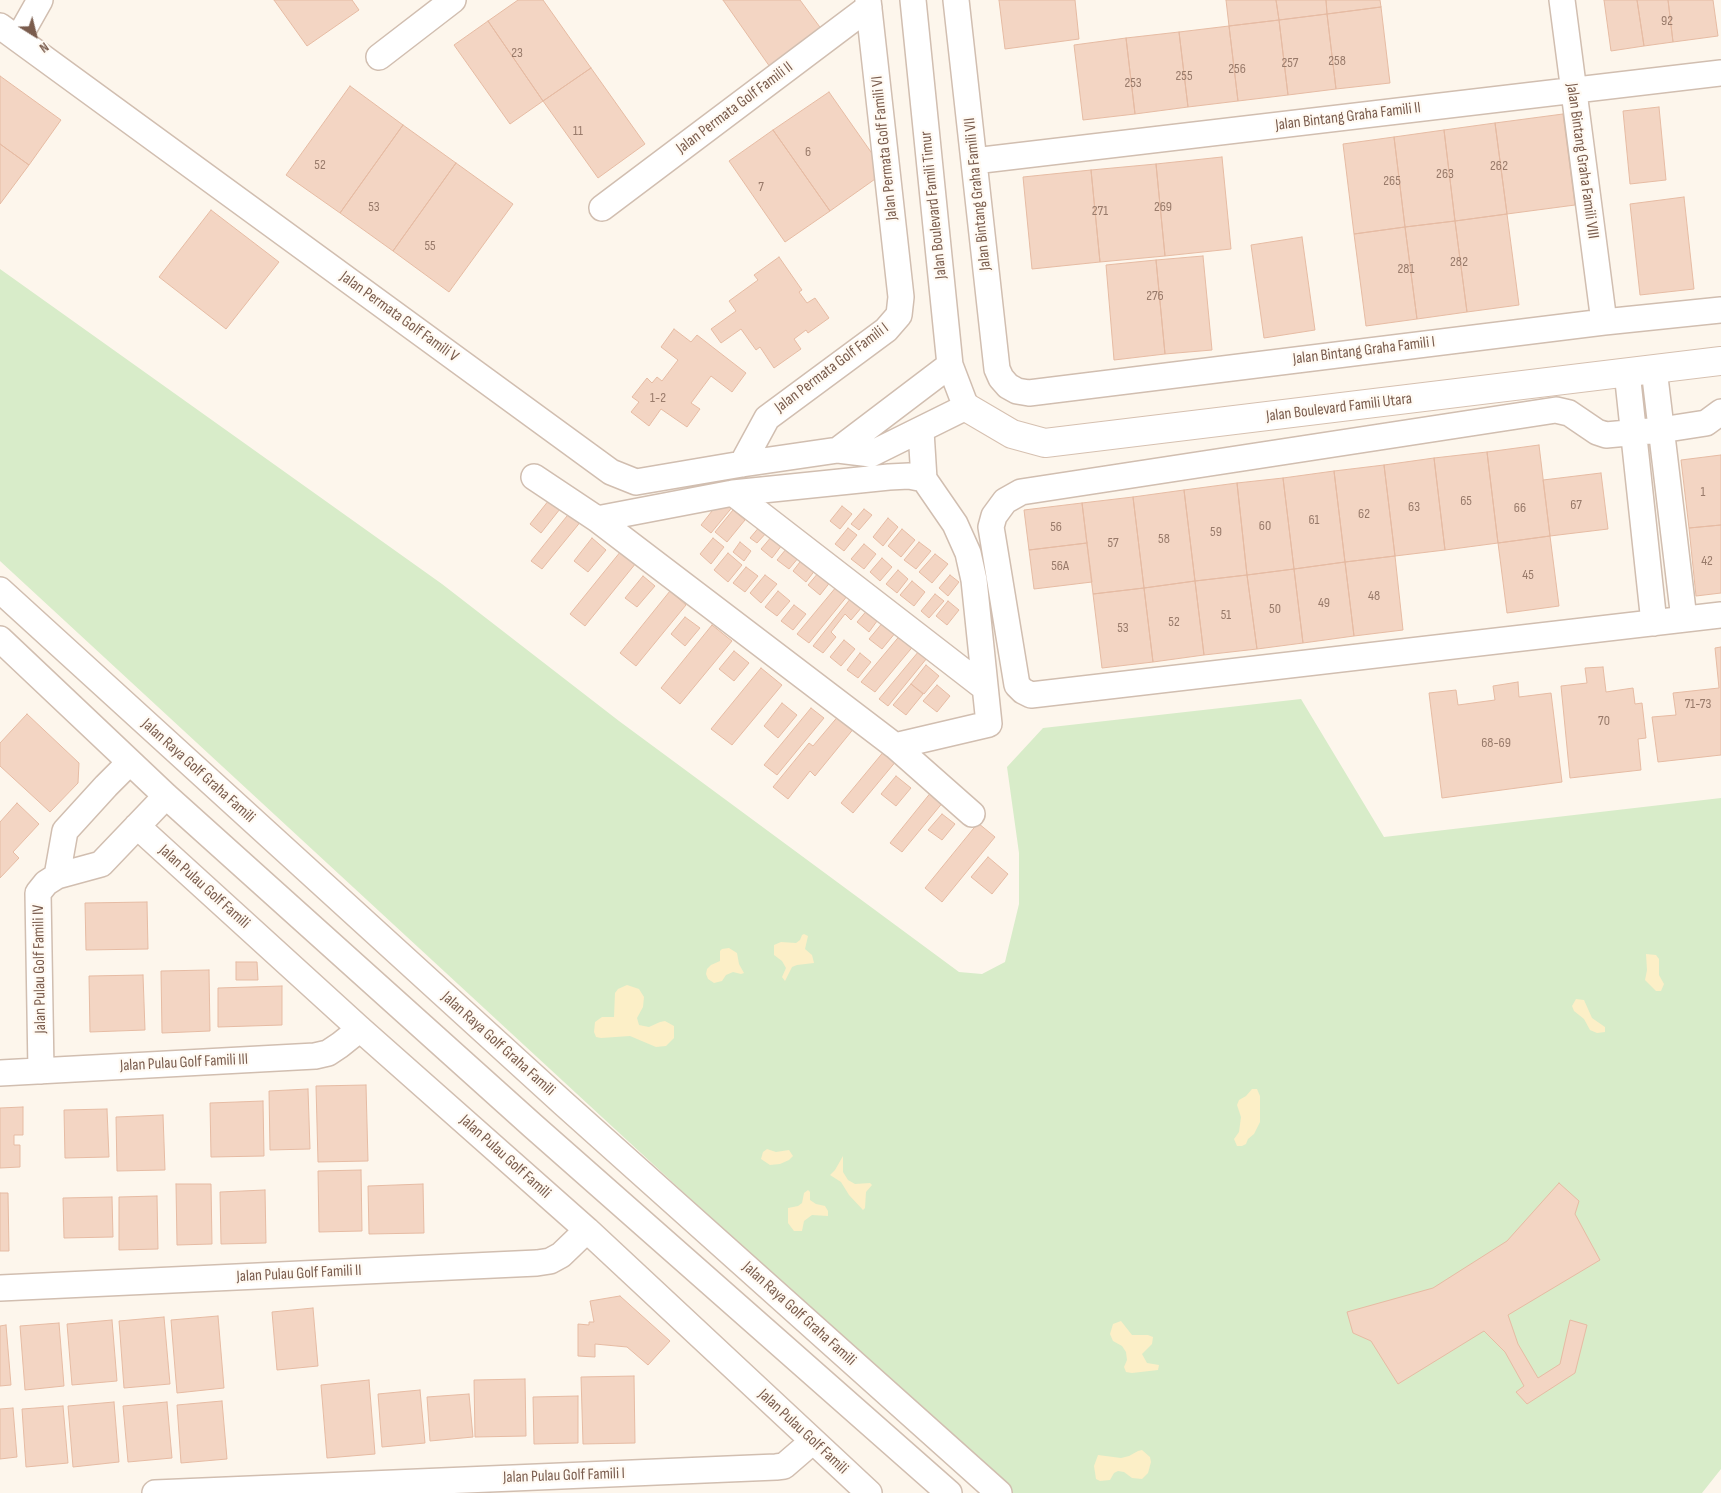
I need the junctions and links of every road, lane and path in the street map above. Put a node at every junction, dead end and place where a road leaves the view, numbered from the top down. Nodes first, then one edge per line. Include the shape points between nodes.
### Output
1 (40, 0) edge
2 (454, 0) edge
3 (914, 0) edge
4 (956, 0) edge
5 (1562, 0) edge
6 (868, 4) edge
7 (9, 33) edge
8 (379, 58) dead end
9 (1721, 72) edge
10 (1573, 91) junction
11 (974, 161) junction
12 (602, 208) dead end
13 (901, 297) joint
14 (1721, 310) edge
15 (1604, 322) junction
16 (1721, 361) edge
17 (950, 365) junction
18 (1654, 369) junction
19 (1627, 372) junction
20 (1008, 386) joint
21 (966, 407) junction
22 (1721, 412) edge
23 (1661, 430) junction
24 (921, 431) junction
25 (1633, 432) junction
26 (838, 450) junction
27 (742, 464) junction
28 (534, 477) dead end
29 (924, 479) junction
30 (733, 493) junction
31 (597, 519) junction
32 (0, 590) edge
33 (1721, 615) edge
34 (1684, 619) junction
35 (1654, 623) junction
36 (0, 639) edge
37 (985, 688) junction
38 (895, 746) junction
39 (130, 762) junction
40 (166, 796) junction
41 (972, 814) dead end
42 (137, 826) junction
43 (57, 876) junction
44 (360, 1029) junction
45 (42, 1071) junction
46 (0, 1073) edge
47 (588, 1230) junction
48 (0, 1288) edge
49 (813, 1441) junction
50 (155, 1493) edge
51 (869, 1493) edge
52 (949, 1493) edge
53 (999, 1493) edge

1 - 7 street
2 - 8 street
3 - 17 street, Jalan Boulevard Famili Timur
4 - 11 street, Jalan Bintang Graha Famili VII
5 - 10 street, Jalan Bintang Graha Famili VIII
6 - 12 street, Jalan Permata Golf Famili II
6 - 13 street, Jalan Permata Golf Famili VI
7 - 27 street, Jalan Permata Golf Famili V via 611,472 636,482
9 - 10 street, Jalan Bintang Graha Famili II
10 - 11 street, Jalan Bintang Graha Famili II
10 - 15 street, Jalan Bintang Graha Famili VIII
11 - 20 street, Jalan Bintang Graha Famili VII via 997,369
13 - 27 street, Jalan Permata Golf Famili I via 899,315 886,330 767,418
14 - 15 street, Jalan Bintang Graha Famili I
15 - 20 street, Jalan Bintang Graha Famili I via 1028,393
16 - 18 street, Jalan Boulevard Famili Utara
17 - 21 street, Jalan Boulevard Famili Timur
17 - 26 street, Jalan Permata Golf Famili V
18 - 19 street, Jalan Boulevard Famili Utara
18 - 23 street
19 - 21 street, Jalan Boulevard Famili Utara via 1046,444 1012,434
19 - 25 street
21 - 24 street, Jalan Permata Golf Famili V
22 - 23 street via 1706,423
23 - 25 street
23 - 34 street
24 - 26 street, Jalan Permata Golf Famili V via 871,454
24 - 29 street
25 - 35 street
25 - 35 street via 1606,435 1569,413 1556,410 1021,492 1005,501 994,516 992,527 1017,685 1030,695
26 - 27 street, Jalan Permata Golf Famili V
28 - 31 street
29 - 30 street via 889,476
29 - 37 street via 955,524 968,553 974,580
30 - 31 street
30 - 37 street
31 - 38 street
32 - 53 street, Jalan Raya Golf Graha Famili via 563,1103
33 - 34 street
34 - 35 street
36 - 39 street
37 - 38 street via 989,724
38 - 41 street
39 - 40 street
39 - 43 street via 66,831
40 - 42 street, Jalan Pulau Golf Famili IV
40 - 52 street
42 - 43 street, Jalan Pulau Golf Famili IV via 100,864
42 - 44 street, Jalan Pulau Golf Famili
43 - 45 street, Jalan Pulau Golf Famili IV via 38,893
44 - 45 street, Jalan Pulau Golf Famili III via 328,1053 315,1056
44 - 47 street, Jalan Pulau Golf Famili
45 - 46 street, Jalan Pulau Golf Famili III
47 - 48 street, Jalan Pulau Golf Famili II via 561,1255 538,1263
47 - 49 street, Jalan Pulau Golf Famili
49 - 50 street, Jalan Pulau Golf Famili I via 784,1466 776,1468
49 - 51 street, Jalan Pulau Golf Famili

